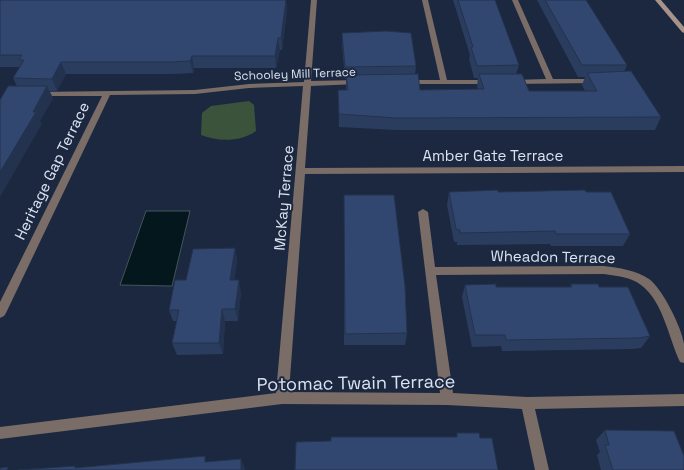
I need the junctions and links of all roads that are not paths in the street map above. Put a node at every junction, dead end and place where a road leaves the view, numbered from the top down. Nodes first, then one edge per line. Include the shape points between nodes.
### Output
1 (314, 0) edge
2 (424, 0) edge
3 (515, 0) edge
4 (658, 0) edge
5 (684, 31) edge
6 (550, 81) junction
7 (604, 81) edge
8 (366, 82) edge
9 (396, 82) edge
10 (444, 82) junction
11 (308, 83) junction
12 (29, 94) edge
13 (106, 95) junction
14 (684, 169) edge
15 (302, 171) junction
16 (423, 212) dead end
17 (432, 271) junction
18 (0, 313) edge
19 (684, 358) edge
20 (282, 398) junction
21 (447, 398) junction
22 (684, 400) edge
23 (527, 403) junction
24 (0, 432) edge
25 (542, 470) edge

1 - 11 street, McKay Terrace
2 - 10 street
3 - 6 street
4 - 5 main road
6 - 7 street
6 - 10 street
8 - 11 street, Schooley Mill Terrace
9 - 10 street
11 - 13 street, Schooley Mill Terrace
11 - 15 street, McKay Terrace
12 - 13 street, Schooley Mill Terrace
13 - 18 street, Heritage Gap Terrace
14 - 15 street, Amber Gate Terrace
15 - 20 street, McKay Terrace
16 - 17 street
17 - 19 street, Wheadon Terrace via 604,270 622,273 646,282 658,297
17 - 21 street
20 - 21 street, Potomac Twain Terrace
20 - 24 street, Potomac Twain Terrace
21 - 23 street, Potomac Twain Terrace
22 - 23 street, Potomac Twain Terrace
23 - 25 street

